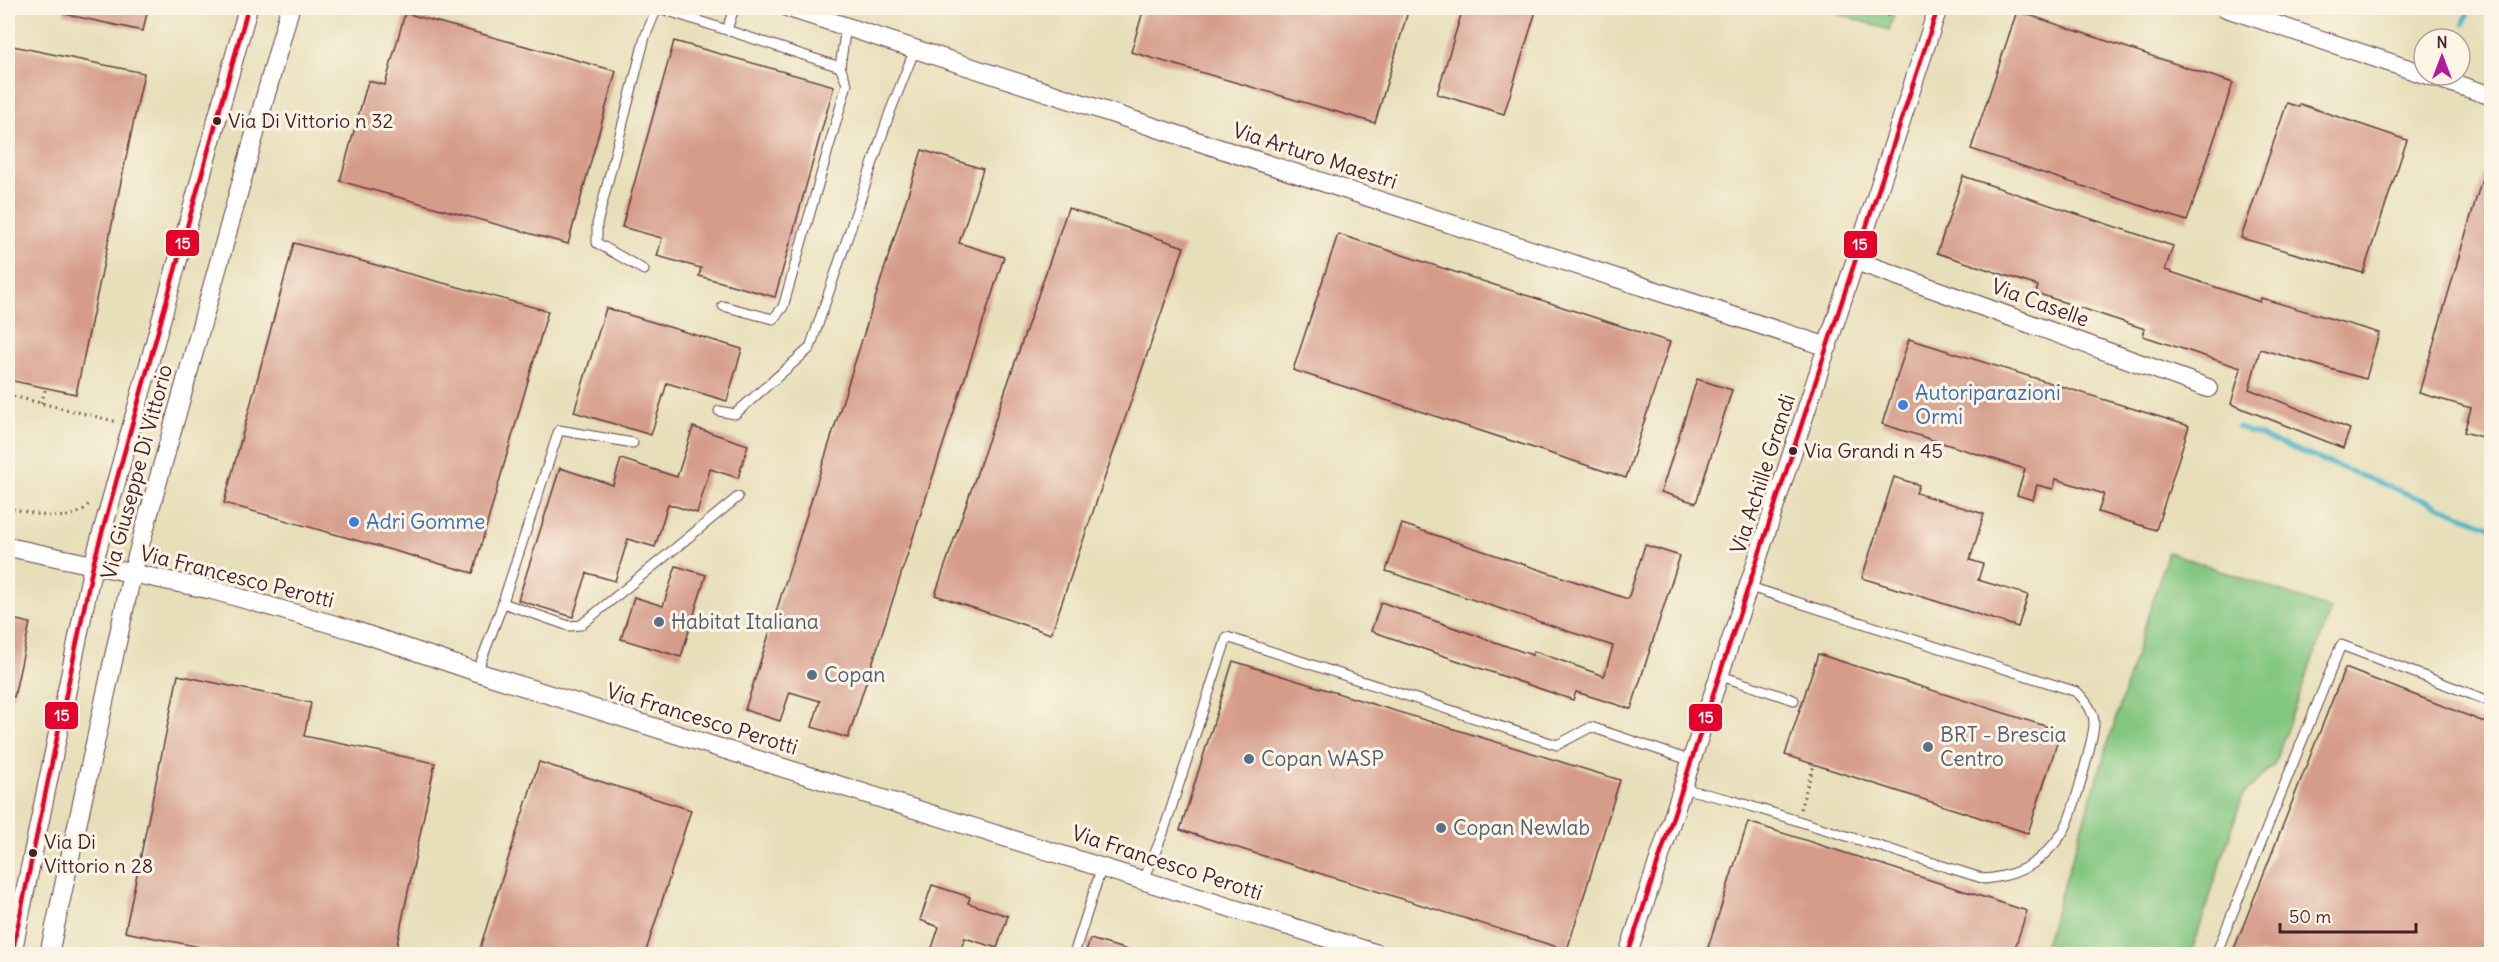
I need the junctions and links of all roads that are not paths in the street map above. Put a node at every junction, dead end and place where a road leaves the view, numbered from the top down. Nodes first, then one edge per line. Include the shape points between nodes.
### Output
1 (248, 8) edge
2 (290, 8) edge
3 (658, 8) edge
4 (734, 8) edge
5 (789, 8) edge
6 (1938, 8) edge
7 (2226, 8) edge
8 (846, 26) junction
9 (728, 30) junction
10 (915, 49) junction
11 (840, 67) junction
12 (2412, 69) edge
13 (2465, 87) edge
14 (2492, 96) edge
15 (1856, 261) junction
16 (644, 270) dead end
17 (723, 306) dead end
18 (1828, 347) junction
19 (2208, 388) dead end
20 (719, 411) dead end
21 (633, 443) dead end
22 (738, 497) dead end
23 (8, 547) edge
24 (93, 565) junction
25 (132, 574) junction
26 (1750, 587) junction
27 (503, 603) junction
28 (477, 672) junction
29 (1720, 676) junction
30 (1794, 700) dead end
31 (2492, 702) edge
32 (1692, 761) junction
33 (1682, 788) junction
34 (1102, 866) junction
35 (1144, 880) junction
36 (12, 954) edge
37 (49, 954) edge
38 (1074, 954) edge
39 (1378, 954) edge
40 (1628, 954) edge
41 (2216, 954) edge

1 - 24 street, Via Giuseppe Di Vittorio
2 - 25 street, Via Giuseppe Di Vittorio
3 - 9 lane
3 - 16 lane via 645,37 597,224 597,243
4 - 9 lane
5 - 8 street, Via Arturo Maestri
6 - 15 street, Via Achille Grandi
7 - 12 street
8 - 10 street, Via Arturo Maestri
8 - 11 lane
9 - 11 lane
10 - 18 street, Via Arturo Maestri
10 - 20 lane via 810,348 735,414
11 - 17 lane via 847,84 783,308 773,319
13 - 14 street
15 - 18 street, Via Achille Grandi
15 - 19 street, Via Caselle
18 - 26 street, Via Achille Grandi
21 - 27 lane via 559,430
22 - 27 lane via 581,625 569,626
23 - 24 street, Via Francesco Perotti
24 - 25 street, Via Francesco Perotti
24 - 36 street, Via Giuseppe Di Vittorio
25 - 28 street, Via Francesco Perotti via 212,590 353,630
25 - 37 street, Via Giuseppe Di Vittorio
26 - 29 street, Via Achille Grandi
26 - 33 lane via 2077,692 2087,702 2094,721 2092,741 2065,829 2025,869 1985,879
27 - 28 lane
28 - 34 street, Via Francesco Perotti
29 - 30 lane
29 - 32 street, Via Achille Grandi
31 - 41 lane via 2341,645
32 - 33 street, Via Achille Grandi
32 - 35 lane via 1591,727 1557,745 1227,637 1163,834
33 - 40 street, Via Achille Grandi
34 - 35 street, Via Francesco Perotti
34 - 38 lane
35 - 39 street, Via Francesco Perotti

